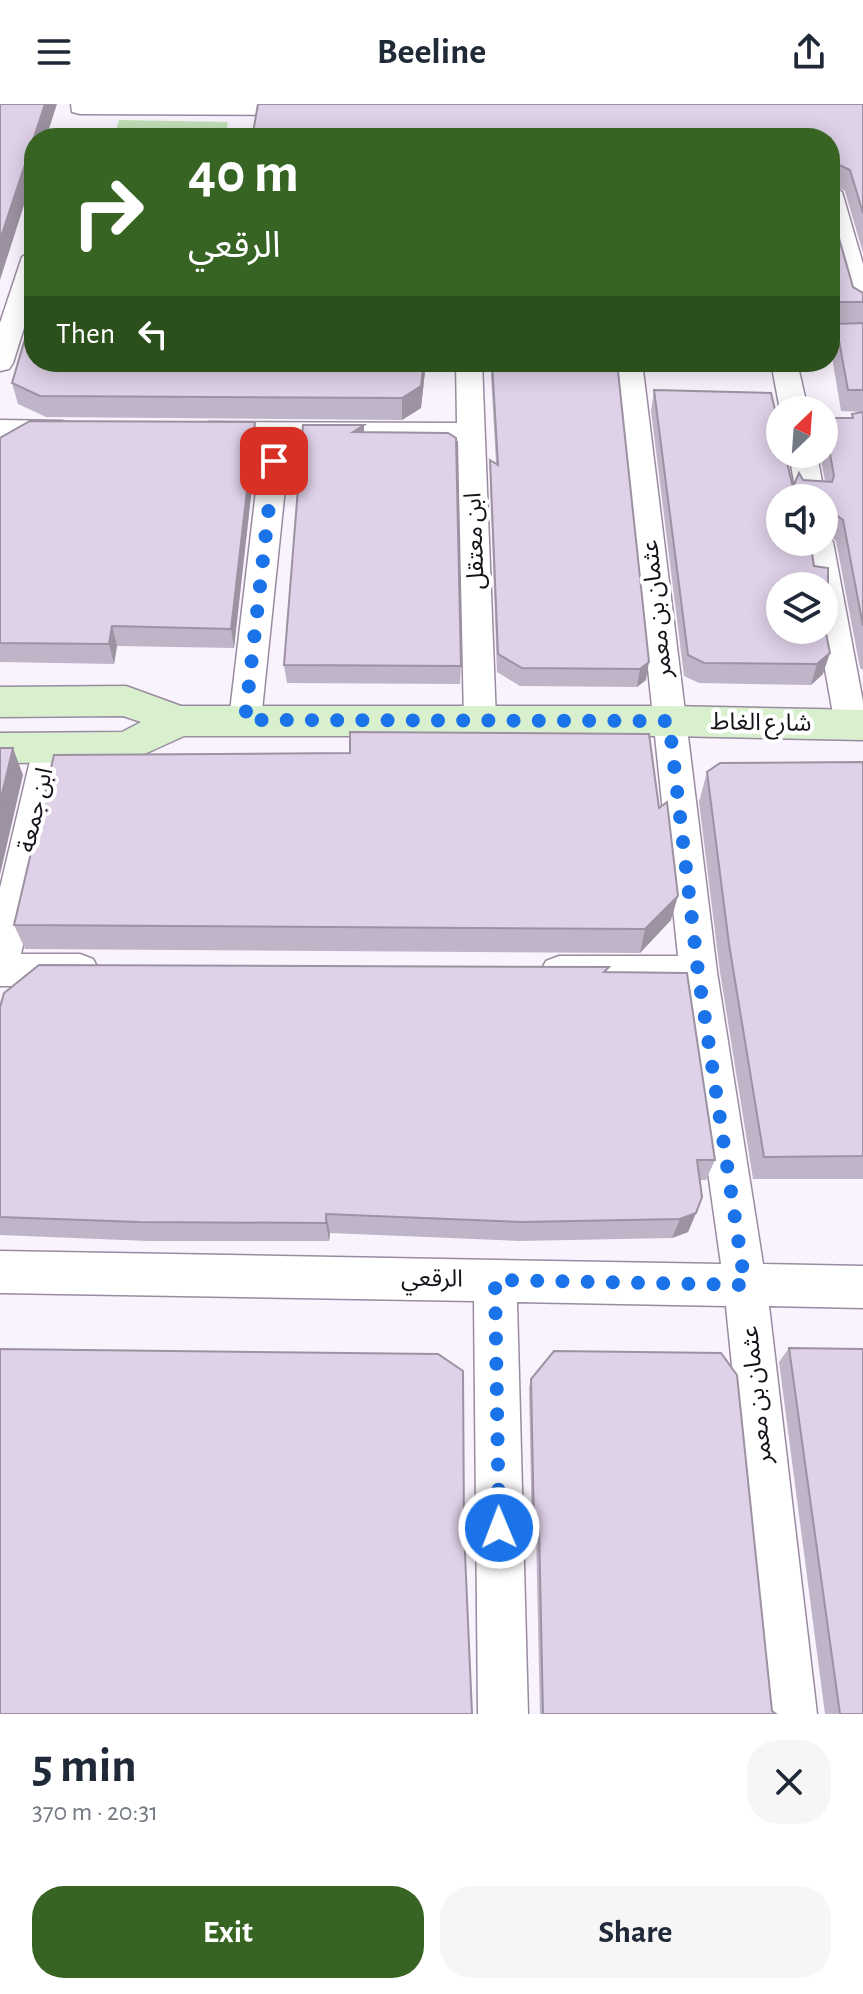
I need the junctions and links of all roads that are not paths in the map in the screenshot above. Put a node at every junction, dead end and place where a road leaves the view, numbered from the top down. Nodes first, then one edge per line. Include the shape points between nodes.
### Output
1 (330, 108) edge
2 (78, 113) edge
3 (840, 196) edge
4 (863, 198) edge
5 (840, 218) edge
6 (858, 264) edge
7 (24, 293) edge
8 (863, 307) edge
9 (840, 334) edge
10 (863, 334) edge
11 (0, 363) edge
12 (469, 372) edge
13 (630, 372) edge
14 (786, 372) edge
15 (791, 396) edge
16 (0, 429) edge
17 (92, 430) edge
18 (185, 431) edge
19 (277, 432) junction
20 (472, 432) junction
21 (821, 556) edge
22 (0, 702) edge
23 (245, 720) junction
24 (480, 720) junction
25 (179, 721) junction
26 (669, 721) junction
27 (857, 725) edge
28 (0, 748) edge
29 (50, 748) junction
30 (0, 968) edge
31 (111, 970) edge
32 (523, 971) edge
33 (698, 972) junction
34 (0, 1272) edge
35 (495, 1280) junction
36 (745, 1285) junction
37 (863, 1287) edge
38 (503, 1714) edge
39 (792, 1714) edge

1 - 2 street via 253,116
3 - 4 street
5 - 6 street
6 - 8 street
7 - 11 street
9 - 10 street
12 - 20 street, ابن معتقل
13 - 26 street, عثمان بن معمر
14 - 15 street
16 - 17 street
18 - 19 street
19 - 20 street
19 - 23 street
20 - 24 street, ابن معتقل
21 - 27 street
22 - 25 street, شارع الغاط via 126,701
23 - 24 street, شارع الغاط
23 - 25 street, شارع الغاط
24 - 26 street, شارع الغاط
25 - 29 street, شارع الغاط via 127,747
26 - 27 street, شارع الغاط
26 - 33 street, عثمان بن معمر
28 - 29 street, شارع الغاط
29 - 30 street, ابن جمعة
30 - 31 street
32 - 33 street
33 - 36 street, عثمان بن معمر
34 - 35 street, الرقعي
35 - 36 street, الرقعي
35 - 38 street
36 - 37 street, الرقعي
36 - 39 street, عثمان بن معمر

